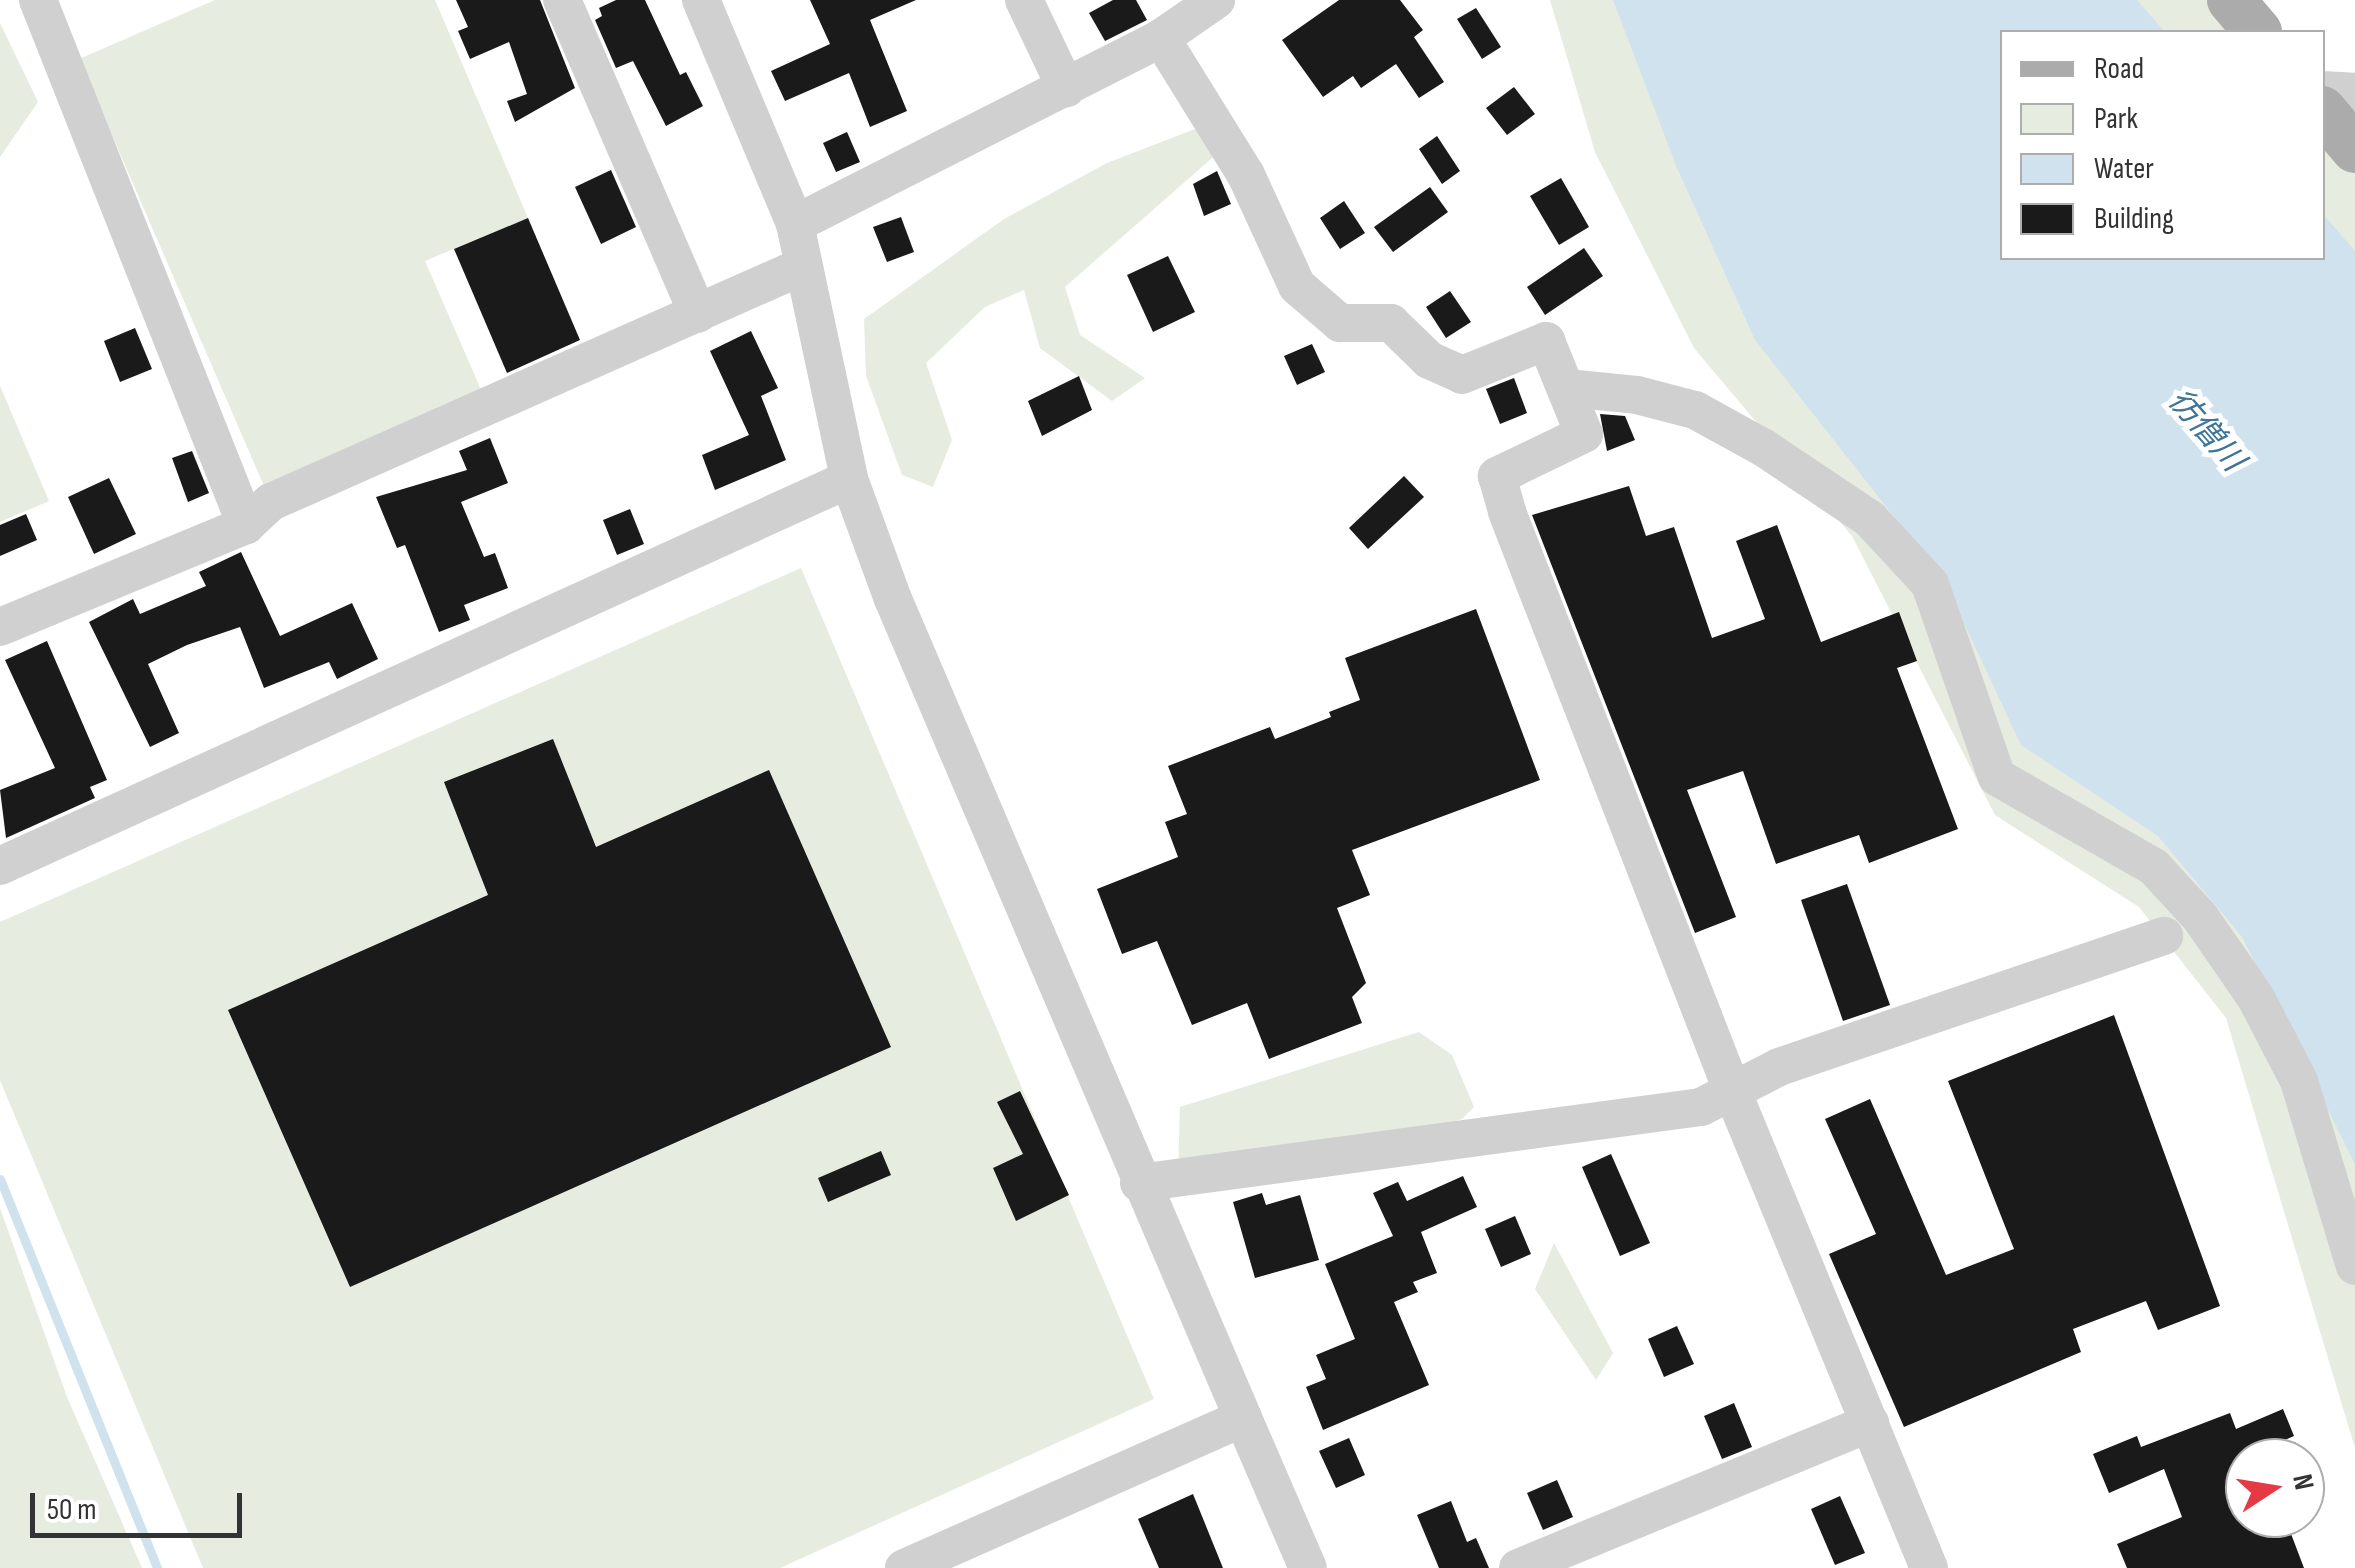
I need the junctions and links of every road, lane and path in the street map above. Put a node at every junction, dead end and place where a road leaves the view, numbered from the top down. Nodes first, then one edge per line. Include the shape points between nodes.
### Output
1 (38, 0) edge
2 (562, 0) edge
3 (701, 0) edge
4 (1024, 0) edge
5 (1216, 0) edge
6 (2230, 0) edge
7 (2256, 30) edge
8 (1161, 38) junction
9 (1066, 88) junction
10 (2325, 90) edge
11 (2355, 92) edge
12 (2325, 114) edge
13 (2355, 149) edge
14 (794, 224) junction
15 (804, 266) junction
16 (698, 314) junction
17 (1566, 388) junction
18 (849, 479) junction
19 (246, 526) junction
20 (0, 628) edge
21 (0, 866) edge
22 (2164, 936) dead end
23 (1733, 1093) junction
24 (1138, 1183) junction
25 (2355, 1266) edge
26 (1243, 1418) junction
27 (1870, 1423) junction
28 (904, 1568) edge
29 (1308, 1568) edge
30 (1518, 1568) edge
31 (1928, 1568) edge

1 - 19 street
2 - 16 street
3 - 14 street
4 - 9 street
5 - 8 street
6 - 7 main road
8 - 9 street
8 - 17 street via 1246,175 1280,258 1340,323 1392,323 1448,374 1462,375 1546,341
9 - 14 street
10 - 11 street
12 - 13 main road
14 - 15 street
15 - 16 street
15 - 18 street
16 - 19 street via 271,502
17 - 23 street via 1584,434 1497,476
17 - 25 street via 1637,395 1694,410 1870,518 1930,584 1997,776 2154,867 2200,917 2256,998 2299,1081
18 - 21 street
18 - 24 street
19 - 20 street
22 - 23 street via 1779,1067
23 - 24 street via 1701,1108
23 - 27 street
24 - 26 street
26 - 28 street
26 - 29 street
27 - 30 street
27 - 31 street

